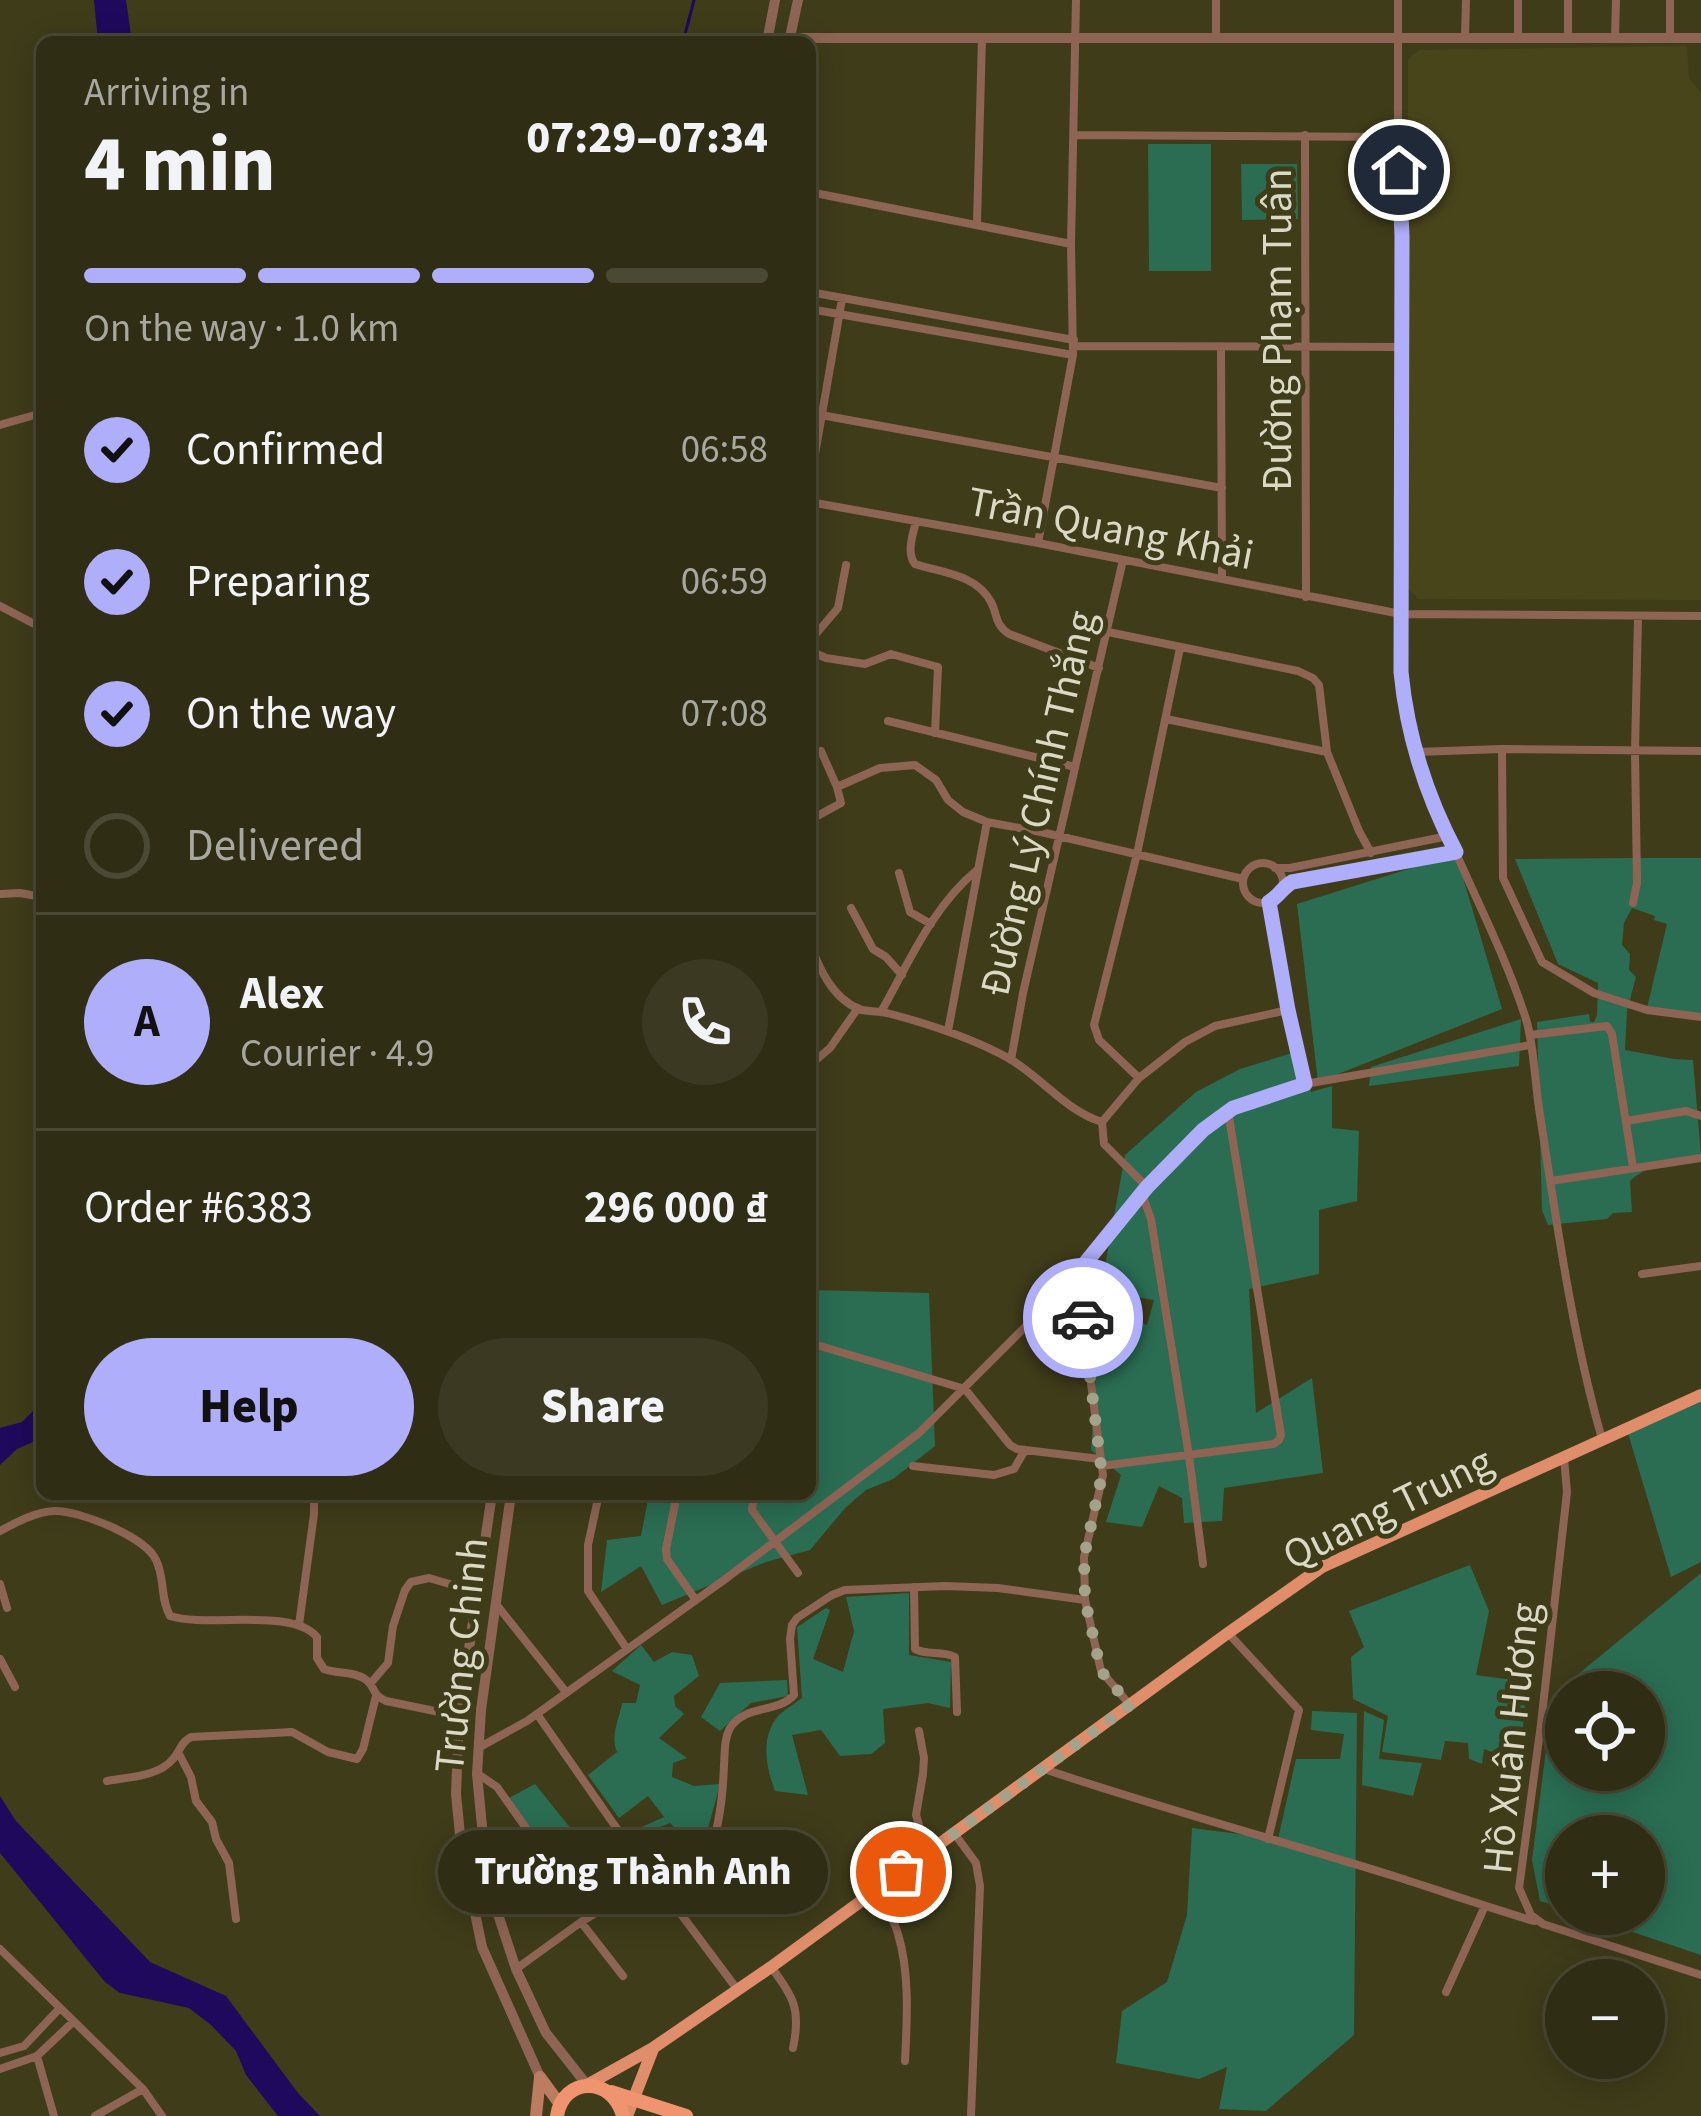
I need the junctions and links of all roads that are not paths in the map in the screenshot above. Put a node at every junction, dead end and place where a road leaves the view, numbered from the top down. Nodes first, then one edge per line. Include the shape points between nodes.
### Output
1 (775, 0) edge
2 (798, 0) edge
3 (1076, 0) edge
4 (1216, 0) edge
5 (1398, 0) edge
6 (1466, 0) edge
7 (1518, 0) edge
8 (1568, 0) edge
9 (1616, 0) edge
10 (1670, 0) edge
11 (768, 36) edge
12 (790, 36) edge
13 (1398, 37) junction
14 (1465, 37) junction
15 (1615, 37) junction
16 (982, 38) junction
17 (1077, 38) junction
18 (1216, 38) junction
19 (1518, 38) junction
20 (1568, 38) junction
21 (1670, 38) junction
22 (1701, 38) edge
23 (816, 40) edge
24 (1074, 135) junction
25 (1305, 135) junction
26 (1398, 137) junction
27 (816, 193) edge
28 (977, 223) junction
29 (1071, 244) junction
30 (816, 293) edge
31 (842, 299) junction
32 (816, 310) edge
33 (839, 313) junction
34 (1073, 347) junction
35 (1220, 347) junction
36 (1307, 347) junction
37 (1400, 347) junction
38 (36, 415) edge
39 (821, 416) junction
40 (0, 425) edge
41 (816, 446) edge
42 (1053, 458) junction
43 (1222, 488) junction
44 (816, 503) edge
45 (916, 521) junction
46 (1038, 543) junction
47 (1123, 560) junction
48 (846, 565) dead end
49 (1222, 580) junction
50 (1306, 597) junction
51 (0, 607) edge
52 (1401, 614) junction
53 (1701, 616) edge
54 (1638, 618) junction
55 (36, 625) edge
56 (1108, 632) junction
57 (816, 634) edge
58 (1180, 648) junction
59 (816, 654) edge
60 (1100, 668) junction
61 (1166, 719) junction
62 (888, 721) dead end
63 (935, 733) junction
64 (1502, 749) junction
65 (821, 751) dead end
66 (1701, 751) edge
67 (1327, 752) junction
68 (1416, 752) junction
69 (1635, 752) junction
70 (1075, 767) junction
71 (837, 787) junction
72 (816, 817) edge
73 (987, 823) junction
74 (1448, 836) junction
75 (1059, 837) junction
76 (1456, 852) junction
77 (1371, 853) junction
78 (1136, 854) junction
79 (979, 868) junction
80 (1275, 868) junction
81 (899, 874) dead end
82 (1243, 879) junction
83 (1282, 888) junction
84 (0, 894) edge
85 (36, 896) edge
86 (1269, 902) junction
87 (1633, 903) dead end
88 (850, 908) dead end
89 (931, 924) junction
90 (816, 959) edge
91 (902, 975) junction
92 (858, 1008) junction
93 (1288, 1010) junction
94 (881, 1012) junction
95 (1701, 1017) edge
96 (948, 1031) junction
97 (1530, 1040) junction
98 (816, 1060) edge
99 (1011, 1060) junction
100 (1139, 1078) junction
101 (1305, 1084) junction
102 (1228, 1112) junction
103 (1700, 1114) edge
104 (1626, 1121) junction
105 (1102, 1122) junction
106 (1701, 1158) edge
107 (1633, 1167) junction
108 (1551, 1180) junction
109 (1144, 1191) junction
110 (1701, 1266) edge
111 (1078, 1272) junction
112 (1642, 1274) dead end
113 (816, 1345) edge
114 (965, 1389) junction
115 (1701, 1395) edge
116 (1602, 1441) junction
117 (1025, 1450) junction
118 (1190, 1456) junction
119 (1564, 1458) junction
120 (1101, 1462) junction
121 (913, 1466) dead end
122 (314, 1500) edge
123 (491, 1500) edge
124 (510, 1500) edge
125 (598, 1500) edge
126 (676, 1500) edge
127 (753, 1500) edge
128 (0, 1532) edge
129 (774, 1541) junction
130 (1203, 1564) dead end
131 (798, 1573) dead end
132 (0, 1584) edge
133 (914, 1587) junction
134 (477, 1592) junction
135 (695, 1599) junction
136 (1085, 1600) junction
137 (496, 1603) junction
138 (7, 1608) dead end
139 (299, 1625) junction
140 (1228, 1633) junction
141 (627, 1649) junction
142 (0, 1659) edge
143 (370, 1684) junction
144 (15, 1687) dead end
145 (566, 1692) junction
146 (376, 1696) junction
147 (1130, 1705) junction
148 (957, 1712) dead end
149 (537, 1714) junction
150 (459, 1716) junction
151 (919, 1731) dead end
152 (458, 1748) junction
153 (480, 1748) junction
154 (178, 1753) junction
155 (1043, 1769) junction
156 (477, 1774) junction
157 (107, 1781) dead end
158 (955, 1833) junction
159 (1268, 1839) junction
160 (927, 1852) junction
161 (653, 1877) junction
162 (661, 1886) junction
163 (874, 1891) junction
164 (1485, 1906) junction
165 (236, 1919) dead end
166 (585, 1920) junction
167 (1543, 1924) junction
168 (2, 1954) edge
169 (771, 1967) junction
170 (516, 1969) junction
171 (1701, 1975) edge
172 (623, 1976) dead end
173 (495, 1979) junction
174 (738, 1989) junction
175 (1446, 1993) dead end
176 (59, 2008) junction
177 (73, 2022) junction
178 (653, 2048) junction
179 (793, 2048) dead end
180 (0, 2054) edge
181 (37, 2056) junction
182 (905, 2061) dead end
183 (0, 2068) edge
184 (540, 2078) junction
185 (586, 2086) junction
186 (143, 2089) junction
187 (608, 2091) junction
188 (634, 2099) junction
189 (558, 2109) edge
190 (54, 2116) edge
191 (95, 2116) edge
192 (162, 2116) edge
193 (539, 2116) edge
194 (625, 2116) edge
195 (686, 2116) edge
196 (970, 2116) edge

1 - 11 street
2 - 12 street
3 - 17 street
4 - 18 street
5 - 13 street
6 - 14 street
7 - 19 street
8 - 20 street
9 - 15 street
10 - 21 street
13 - 14 street
13 - 18 street
13 - 26 street
14 - 19 street
15 - 20 street
15 - 21 street
16 - 17 street
16 - 23 street
16 - 28 street
17 - 18 street
17 - 24 street
19 - 20 street
21 - 22 street
24 - 25 street
24 - 29 street
25 - 26 street
25 - 36 street, Đường Phạm Tuân
26 - 37 street
27 - 28 street
28 - 29 street
29 - 34 street
30 - 31 street
31 - 33 street
31 - 34 street
32 - 33 street
33 - 34 street
33 - 39 street
34 - 35 street
34 - 42 street
35 - 36 street
35 - 43 street
36 - 37 street
36 - 50 street, Đường Phạm Tuân
37 - 52 street
38 - 40 street
39 - 41 street
39 - 42 street
42 - 43 street
42 - 46 street
43 - 49 street
44 - 45 street, Trần Quang Khải
45 - 46 street, Trần Quang Khải
45 - 60 street via 915,564 976,584 1009,634
46 - 47 street, Trần Quang Khải
47 - 49 street, Trần Quang Khải
47 - 56 street, Đường Lý Chính Thắng
48 - 57 street via 838,608
49 - 50 street, Trần Quang Khải
50 - 52 street, Trần Quang Khải
51 - 55 street
52 - 54 street, Trần Quang Khải
52 - 68 street via 1403,692
53 - 54 street, Trần Quang Khải
54 - 69 street
56 - 58 street
56 - 60 street, Đường Lý Chính Thắng
58 - 61 street
58 - 67 street via 1313,678
59 - 63 street via 865,664 891,654 938,668
60 - 70 street, Đường Lý Chính Thắng
61 - 67 street
61 - 78 street
62 - 63 street
63 - 70 street
64 - 68 street
64 - 69 street
64 - 95 street via 1503,878 1542,962 1594,994
65 - 71 street
66 - 69 street
67 - 77 street
68 - 74 street
69 - 87 street
70 - 75 street, Đường Lý Chính Thắng
71 - 72 street via 841,802
71 - 73 street via 880,768 915,765 947,800
73 - 75 street
73 - 79 street
74 - 76 street
74 - 77 street
75 - 78 street
75 - 99 street, Đường Lý Chính Thắng
76 - 83 street
76 - 97 street
77 - 80 street
78 - 82 street
78 - 100 street via 1094,1025
79 - 89 street
79 - 96 street
80 - 82 street via 1258,864
80 - 83 street
81 - 89 street via 910,912
82 - 86 street via 1253,901
83 - 86 street
84 - 85 street
86 - 93 street
88 - 91 street via 873,949
89 - 91 street
90 - 92 street via 830,985
91 - 94 street
92 - 94 street
92 - 98 street
93 - 100 street via 1215,1026
93 - 101 street
94 - 96 street
96 - 99 street
97 - 101 street
97 - 104 street via 1607,1026
97 - 108 street
99 - 105 street via 1084,1117
100 - 105 street
101 - 102 street
102 - 109 street
102 - 118 street via 1281,1435 1274,1444
103 - 104 street
104 - 107 street
105 - 109 street via 1104,1144
106 - 107 street
107 - 108 street
108 - 116 street
109 - 111 street
109 - 118 street
110 - 112 street
111 - 114 street
111 - 120 street
113 - 114 street
114 - 117 street via 1010,1445
114 - 129 street
115 - 116 main road, Quang Trung
116 - 119 main road, Quang Trung
117 - 120 street
117 - 121 street via 1008,1473
118 - 120 street
118 - 130 street
119 - 140 main road, Quang Trung via 1322,1568
119 - 167 street, Hồ Xuân Hương via 1567,1492 1519,1888
120 - 136 street
122 - 139 street
123 - 134 street, Trường Chinh
124 - 137 street, Trường Chinh
125 - 141 street via 588,1591
126 - 135 street via 667,1558
127 - 129 street
128 - 139 street via 40,1513 74,1514 149,1549 170,1616
129 - 131 street
129 - 135 street
132 - 138 street
133 - 136 street
133 - 148 street via 915,1649 955,1657
133 - 162 street via 841,1590 797,1618 790,1639 794,1695 729,1730 706,1855
134 - 143 street via 429,1578 411,1582 388,1663
134 - 150 street, Trường Chinh
135 - 141 street
136 - 147 street via 1101,1671
137 - 145 street
137 - 153 street, Trường Chinh
139 - 143 street via 317,1637 324,1669
140 - 147 main road, Quang Trung
140 - 159 street via 1299,1710
141 - 145 street
142 - 144 street
143 - 146 street
145 - 149 street
146 - 150 street
146 - 154 street via 357,1759 285,1732 188,1738
147 - 155 main road, Quang Trung
149 - 153 street
149 - 161 street
150 - 152 street, Trường Chinh
151 - 160 street via 916,1814
152 - 153 street
152 - 173 street, Trường Chinh via 460,1845
153 - 156 street, Trường Chinh
154 - 157 street via 159,1770
154 - 165 street via 229,1863
155 - 158 main road, Quang Trung
155 - 159 street
156 - 166 street via 497,1787
156 - 170 street, Trường Chinh via 492,1896
158 - 160 main road, Quang Trung
158 - 196 street via 976,1863 980,1886
159 - 164 street
160 - 163 main road, Quang Trung
161 - 162 street
161 - 166 street
162 - 174 street
163 - 169 main road, Quang Trung
163 - 182 street via 900,1939
164 - 167 street
164 - 175 street
166 - 170 street
166 - 172 street
167 - 171 street, Hồ Xuân Hương
168 - 176 street
169 - 174 main road, Quang Trung
169 - 179 street via 797,2015
170 - 173 street
170 - 185 street, Trường Chinh via 546,2032
173 - 184 street, Trường Chinh
174 - 178 main road, Quang Trung
176 - 177 street
176 - 180 street via 24,2046
177 - 181 street
177 - 186 street
178 - 185 main road, Quang Trung
178 - 188 main road
181 - 183 street
181 - 190 street
184 - 189 main road
184 - 193 main road
185 - 187 highway
185 - 189 highway
186 - 191 street
186 - 192 street
187 - 188 highway
187 - 194 highway
188 - 194 main road
188 - 195 highway
189 - 193 highway

